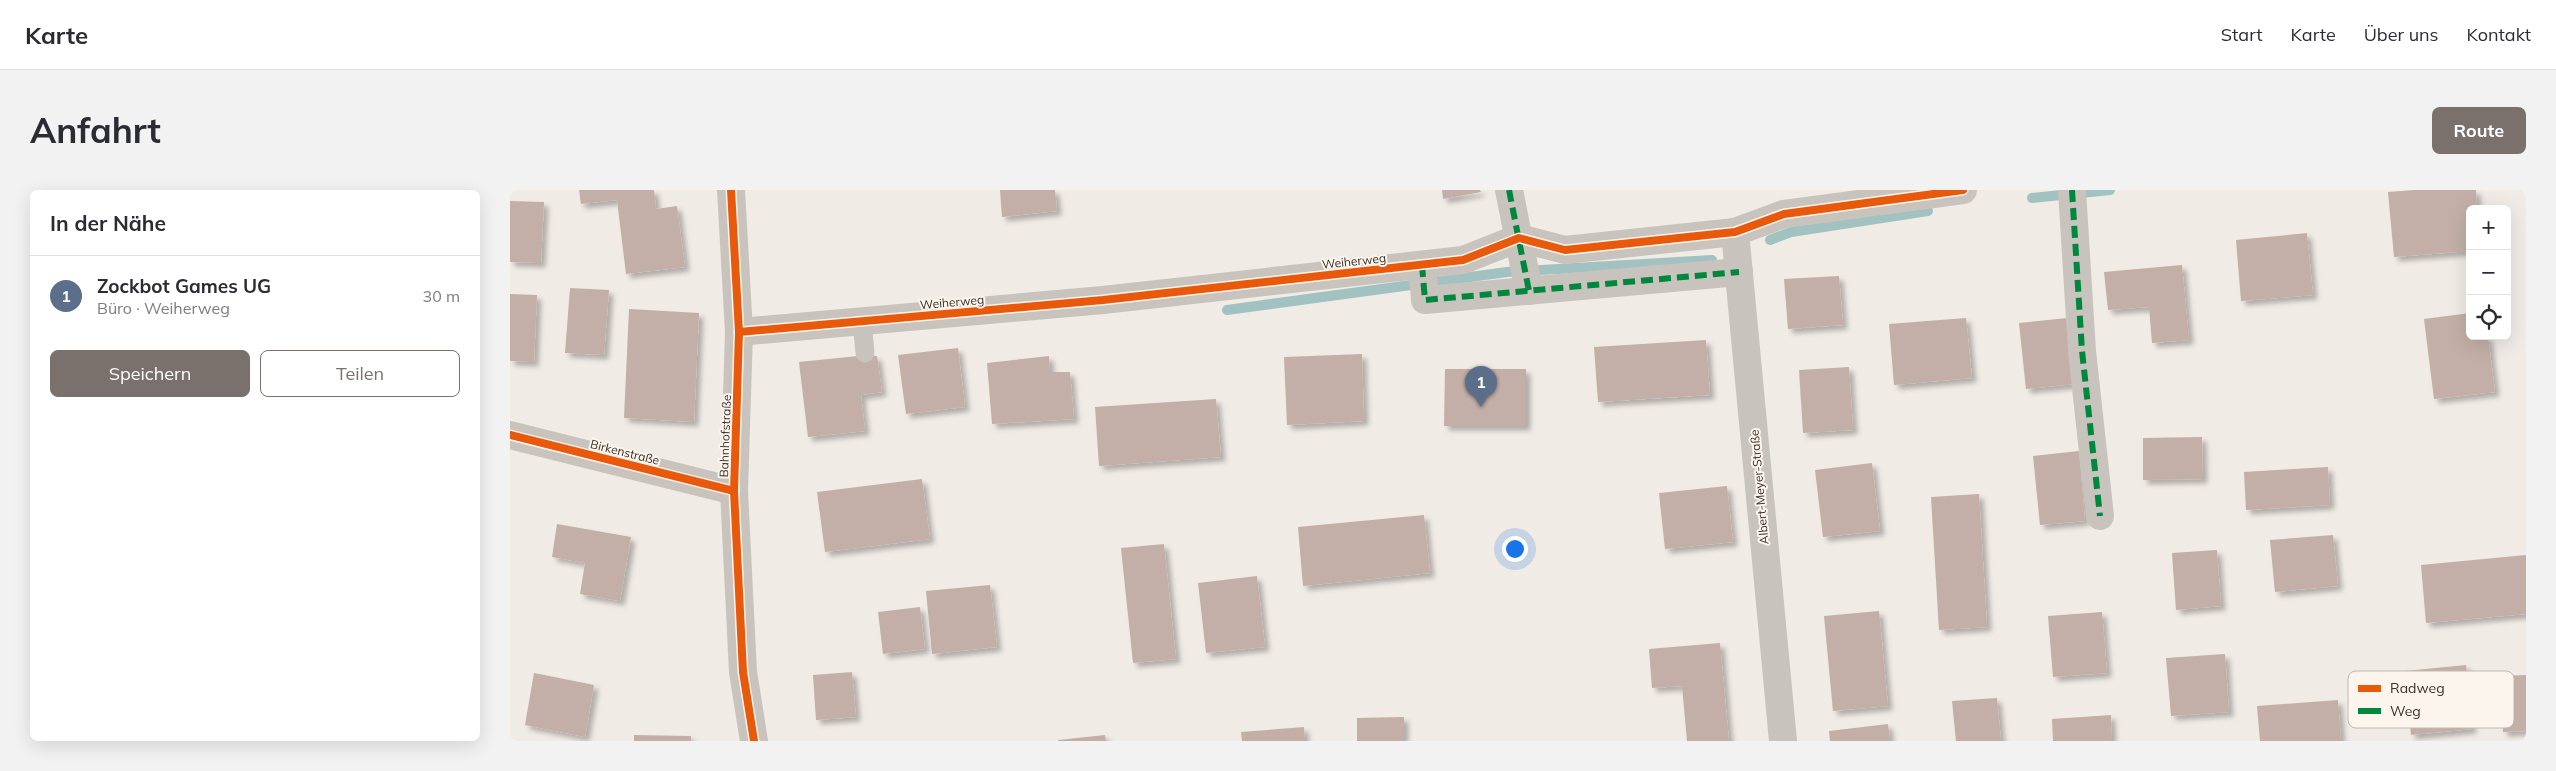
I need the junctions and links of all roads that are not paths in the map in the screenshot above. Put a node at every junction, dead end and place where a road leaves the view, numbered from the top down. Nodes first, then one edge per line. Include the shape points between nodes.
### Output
1 (731, 190) edge
2 (1509, 190) edge
3 (1963, 190) edge
4 (2072, 198) edge
5 (1735, 232) junction
6 (1520, 246) junction
7 (1739, 272) junction
8 (1423, 276) junction
9 (1528, 287) junction
10 (862, 321) junction
11 (738, 332) junction
12 (865, 353) dead end
13 (510, 435) edge
14 (734, 491) junction
15 (2100, 516) dead end
16 (754, 741) edge
17 (1783, 741) edge

1 - 11 street, Bahnhofstraße
2 - 6 street
3 - 5 street via 1784,214
4 - 15 street via 2082,351
5 - 6 street via 1565,250
5 - 7 street, Albert-Meyer-Straße
6 - 8 street, Weiherweg via 1463,260
6 - 9 street
7 - 9 street
7 - 17 street, Albert-Meyer-Straße
8 - 9 street via 1425,300
8 - 10 street, Weiherweg
10 - 11 street, Weiherweg
10 - 12 lane
11 - 14 street, Bahnhofstraße
13 - 14 street, Birkenstraße
14 - 16 street, Bahnhofstraße via 743,672

